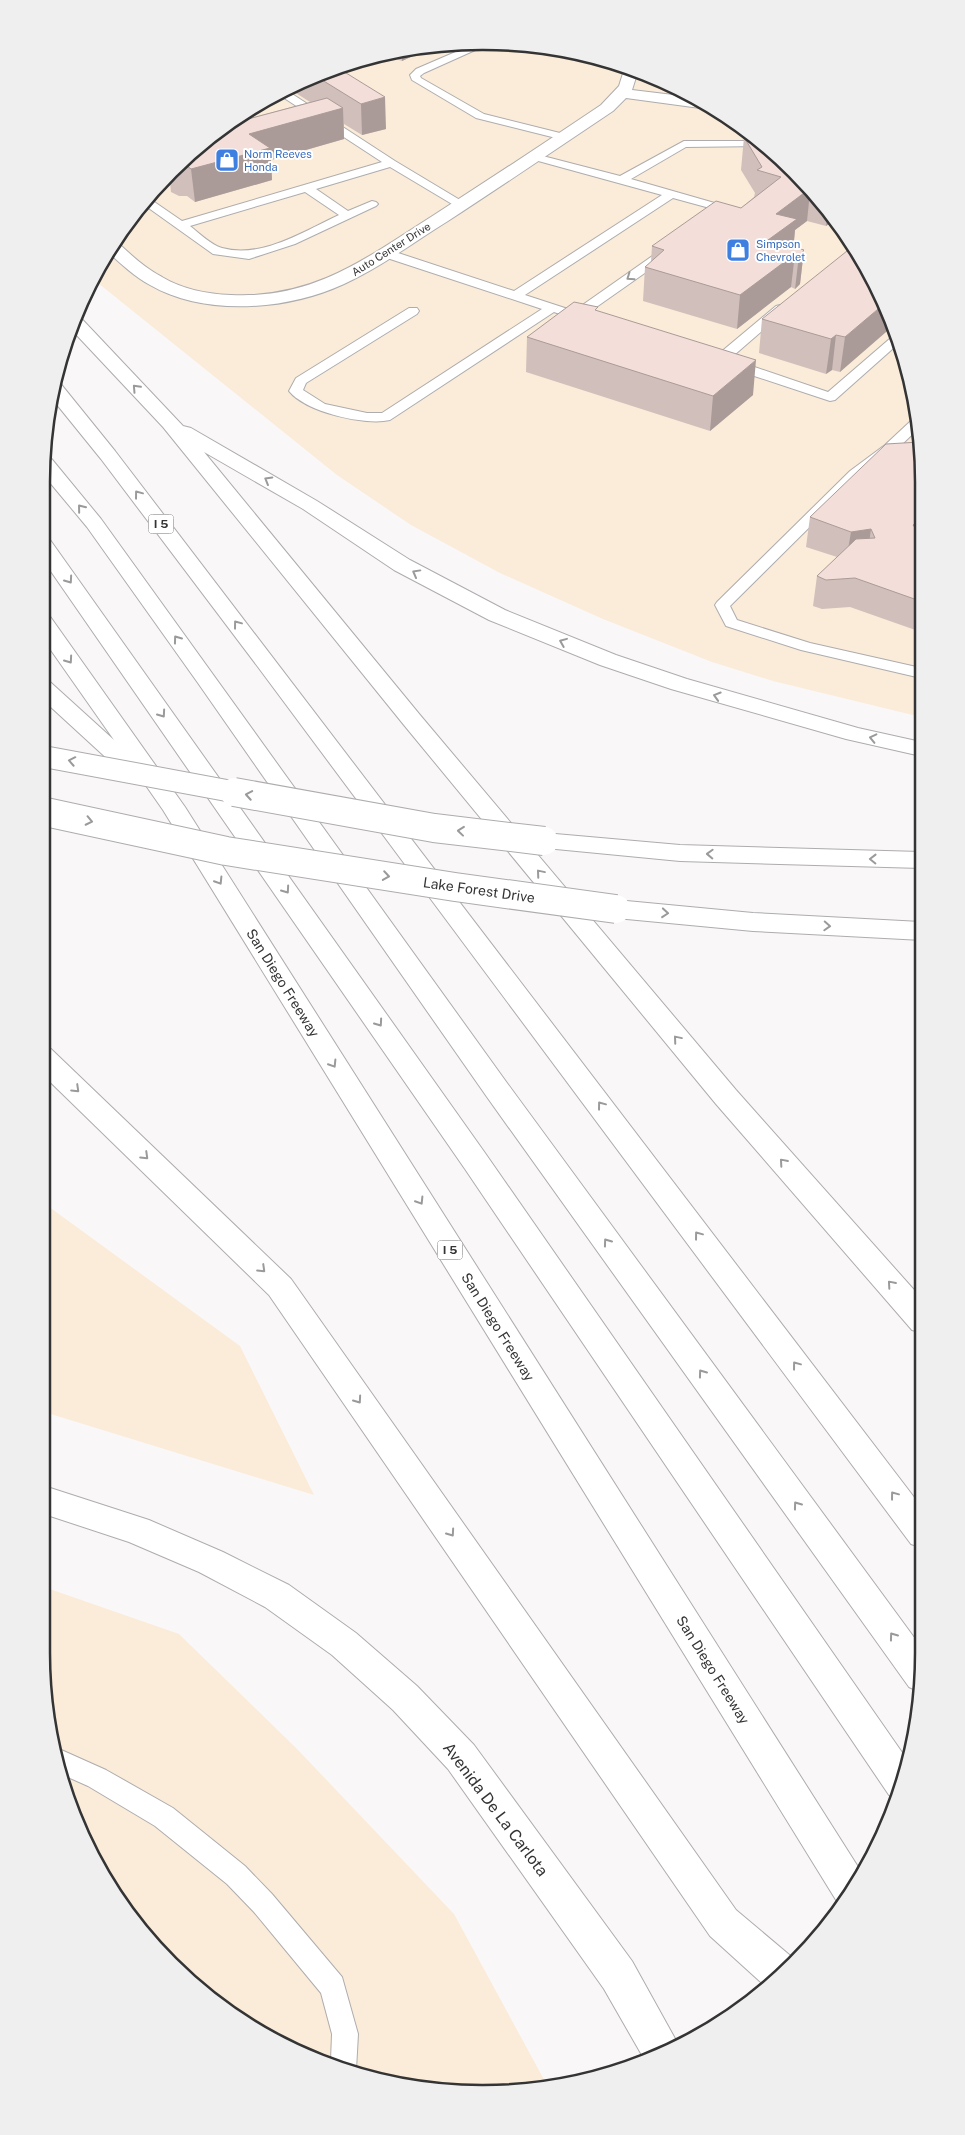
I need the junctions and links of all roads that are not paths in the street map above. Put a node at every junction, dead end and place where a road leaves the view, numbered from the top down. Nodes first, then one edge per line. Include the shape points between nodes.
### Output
1 (468, 50) edge
2 (630, 76) edge
3 (623, 93) junction
4 (289, 96) edge
5 (686, 101) edge
6 (564, 137) junction
7 (752, 144) edge
8 (535, 157) junction
9 (391, 163) junction
10 (621, 180) junction
11 (307, 188) junction
12 (671, 194) junction
13 (151, 204) edge
14 (372, 204) dead end
15 (461, 205) junction
16 (728, 210) joint
17 (347, 215) junction
18 (712, 221) edge
19 (182, 225) junction
20 (671, 249) edge
21 (117, 251) edge
22 (386, 253) junction
23 (515, 296) junction
24 (786, 304) edge
25 (552, 308) junction
26 (413, 311) dead end
27 (575, 316) junction
28 (602, 324) edge
29 (79, 327) edge
30 (892, 343) edge
31 (59, 395) edge
32 (170, 423) junction
33 (911, 428) edge
34 (50, 470) edge
35 (50, 554) edge
36 (50, 633) edge
37 (915, 672) edge
38 (50, 694) edge
39 (915, 748) edge
40 (50, 758) edge
41 (173, 807) junction
42 (50, 813) edge
43 (915, 860) edge
44 (915, 930) edge
45 (50, 1065) edge
46 (915, 1312) edge
47 (50, 1502) edge
48 (915, 1523) edge
49 (915, 1666) edge
50 (65, 1764) edge
51 (897, 1775) edge
52 (847, 1884) edge
53 (776, 1970) edge
54 (659, 2047) edge
55 (344, 2062) edge

1 - 6 lane via 420,71 416,75 417,80 480,116
2 - 3 main road, Auto Center Drive
3 - 5 main road
3 - 6 main road, Auto Center Drive
4 - 9 lane
6 - 8 main road, Auto Center Drive
7 - 10 lane via 684,144
8 - 10 lane
8 - 15 main road, Auto Center Drive
9 - 11 lane
9 - 15 lane
10 - 12 lane
11 - 17 lane
11 - 19 lane
12 - 16 lane
12 - 23 lane
13 - 19 lane
14 - 17 lane
15 - 22 main road, Auto Center Drive
16 - 18 lane
17 - 19 lane via 291,242 249,255 217,251
20 -> 27 lane
21 - 22 main road, Auto Center Drive via 166,287 187,294 230,300 275,298 310,291 343,278
22 - 23 lane
23 - 25 lane
24 - 30 lane via 716,358 830,397
25 - 26 lane via 385,416 367,417 321,407 296,391 301,381
25 - 27 lane
27 - 28 lane
32 -> 29 main road
48 -> 31 main road, I 5 via 255,647
39 -> 32 main road via 679,684 608,660 497,615 402,565 310,505
46 -> 32 main road via 726,1097
33 - 37 lane via 855,474 722,605 731,623 806,647
49 -> 34 main road via 497,1090 94,523
35 -> 51 main road via 475,1161
36 -> 41 main road, San Diego Freeway / I 5
38 - 41 main road
43 -> 40 main road, bridge via 680,853 434,828
41 -> 52 main road, San Diego Freeway / I 5
42 -> 44 main road, Lake Forest Drive, bridge via 226,851 616,909 753,922
45 -> 53 main road via 280,1287 723,1923
47 - 54 main road, Avenida De La Carlota via 137,1530 211,1562 277,1596 344,1644 405,1698 461,1757 618,1975
50 - 55 lane via 97,1778 164,1817 236,1875 263,1903 333,1986 345,2034

